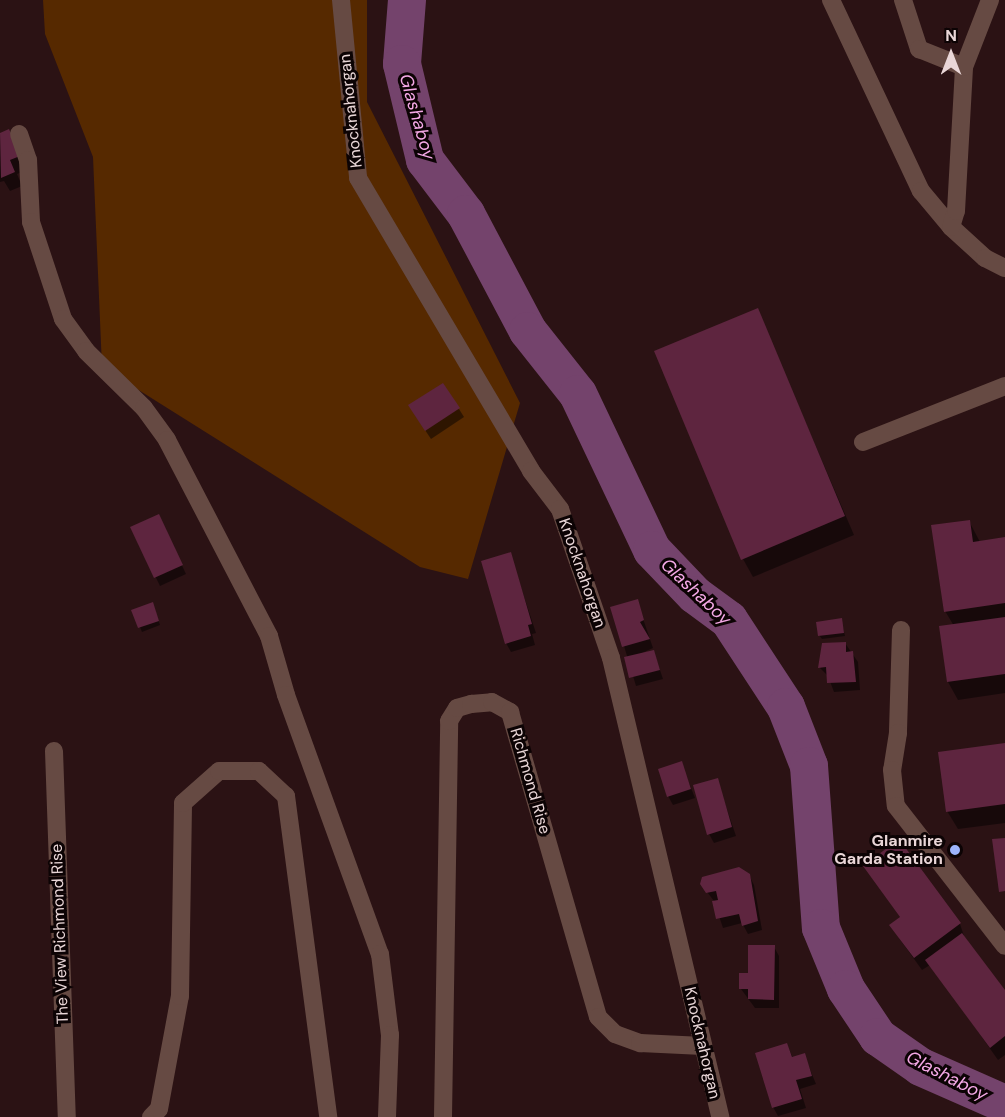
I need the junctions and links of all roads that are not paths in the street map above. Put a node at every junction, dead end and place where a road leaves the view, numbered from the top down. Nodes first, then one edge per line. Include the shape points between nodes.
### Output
1 (341, 0) edge
2 (831, 0) edge
3 (903, 0) edge
4 (990, 0) edge
5 (964, 67) junction
6 (19, 134) dead end
7 (951, 226) junction
8 (1005, 268) edge
9 (1005, 387) edge
10 (863, 442) dead end
11 (901, 630) dead end
12 (54, 750) dead end
13 (1005, 946) edge
14 (703, 1046) junction
15 (68, 1117) edge
16 (151, 1117) edge
17 (328, 1117) edge
18 (387, 1117) edge
19 (443, 1117) edge
20 (720, 1117) edge

1 - 14 street, Knocknahorgan via 358,178 531,471 560,509 611,658
2 - 7 street via 921,191
3 - 5 street via 919,49
4 - 5 street
5 - 7 street via 956,211
6 - 18 street via 28,160 31,222 63,319 86,351 144,408 167,440 269,636 286,695 380,954 390,1035
7 - 8 street via 985,258
9 - 10 street
11 - 13 street via 898,733 892,770 896,806
12 - 15 street, The View Richmond Rise
14 - 19 street, Richmond Rise via 640,1043 615,1034 598,1017 510,712 492,702 471,704 458,708 449,721
14 - 20 street, Knocknahorgan
16 - 17 street via 159,1109 180,996 183,803 219,771 259,771 286,796

